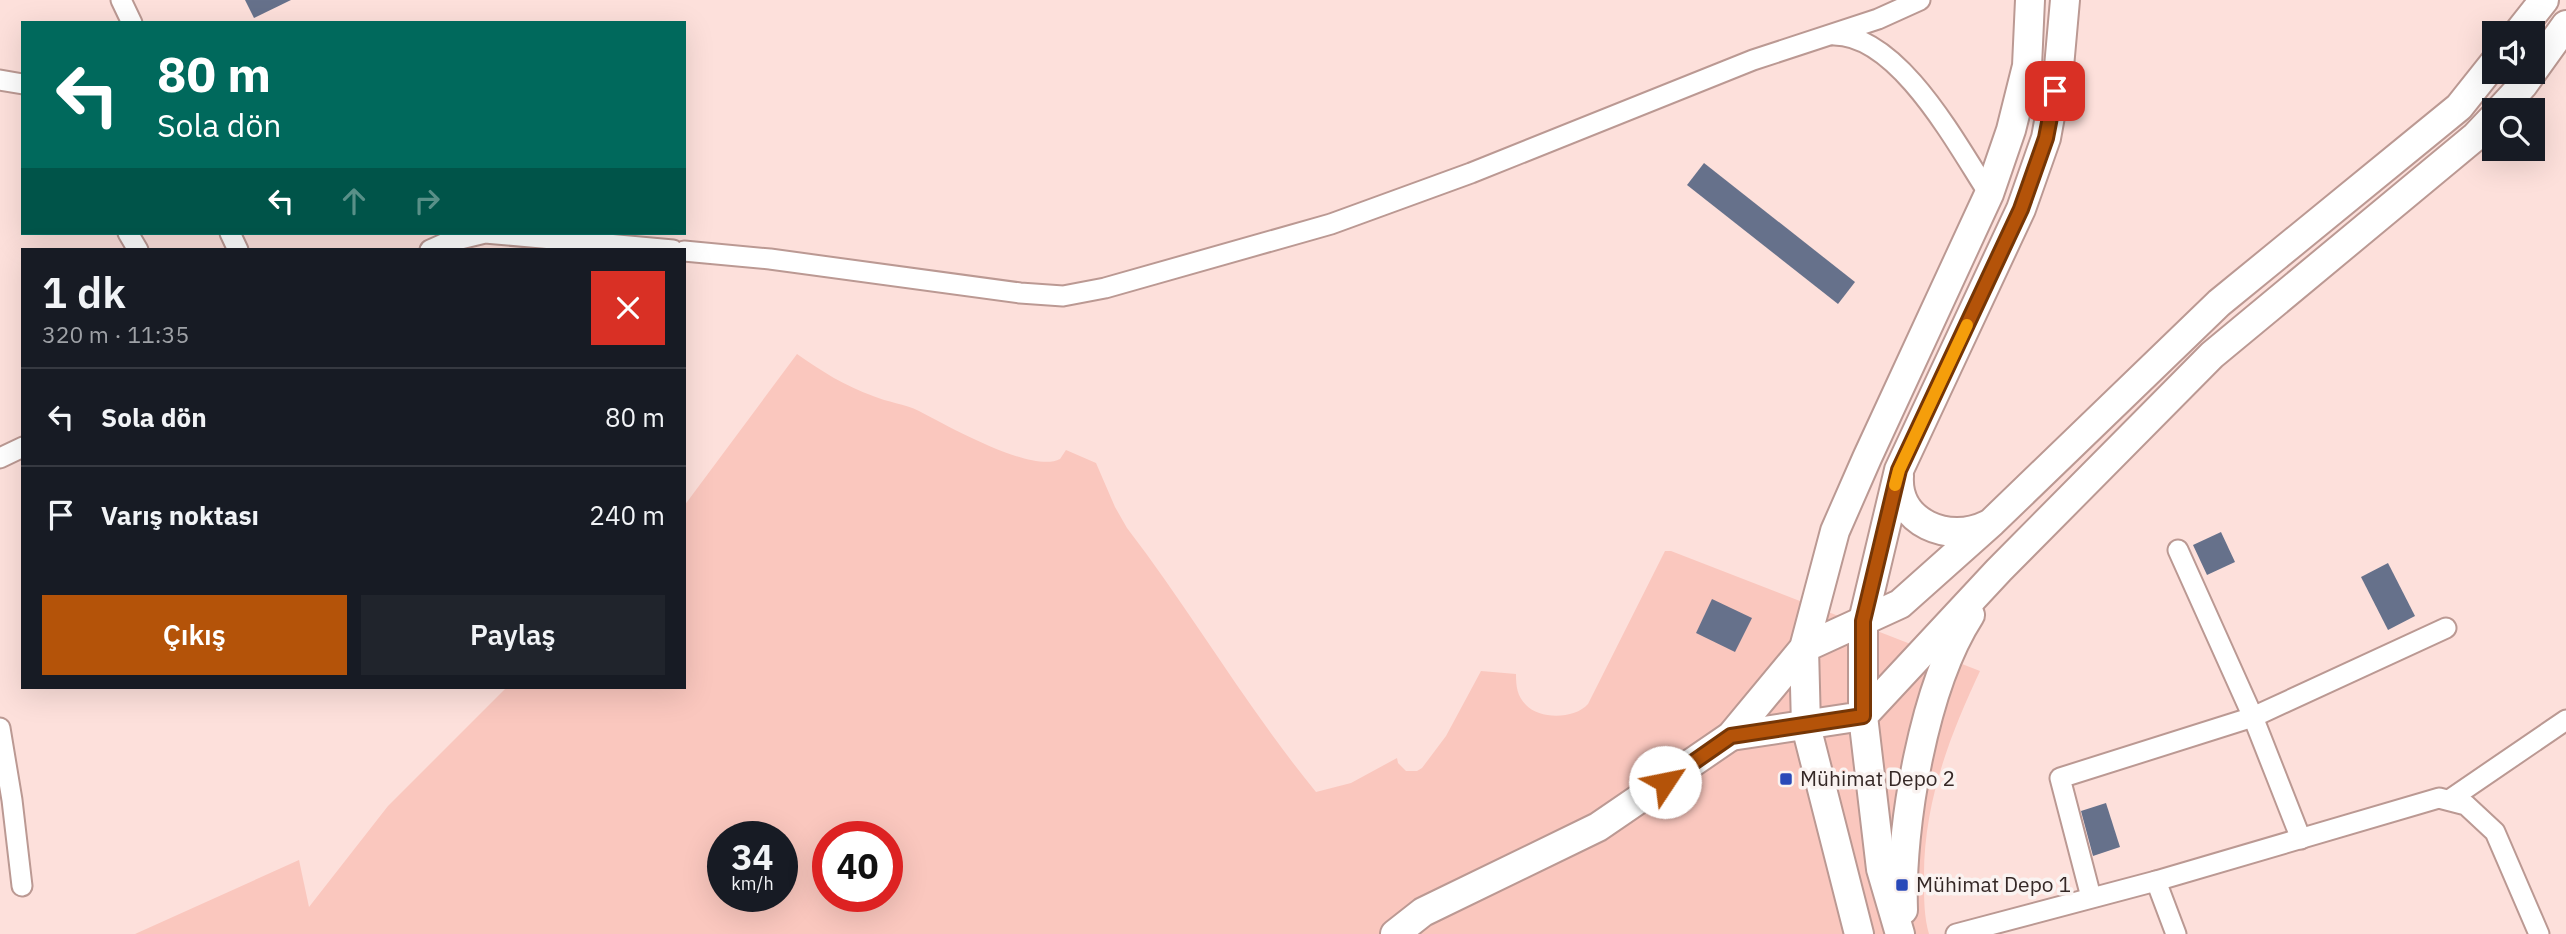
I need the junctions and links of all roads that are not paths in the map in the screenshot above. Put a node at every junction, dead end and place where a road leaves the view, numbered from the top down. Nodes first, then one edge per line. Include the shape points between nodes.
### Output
1 (121, 0) edge
2 (1920, 0) edge
3 (2030, 0) edge
4 (2064, 0) edge
5 (2544, 0) edge
6 (131, 21) edge
7 (2527, 21) edge
8 (2566, 25) edge
9 (1825, 35) junction
10 (2482, 78) edge
11 (0, 80) edge
12 (21, 84) edge
13 (2512, 98) edge
14 (2482, 130) edge
15 (1989, 194) junction
16 (477, 235) edge
17 (507, 235) edge
18 (434, 248) edge
19 (651, 248) edge
20 (686, 251) edge
21 (21, 448) edge
22 (0, 458) edge
23 (1899, 470) junction
24 (1992, 523) junction
25 (2178, 550) dead end
26 (1999, 570) junction
27 (1863, 621) junction
28 (2446, 628) dead end
29 (1804, 648) junction
30 (1863, 716) junction
31 (2253, 717) junction
32 (2566, 720) edge
33 (1806, 726) junction
34 (0, 728) edge
35 (1731, 736) junction
36 (2449, 800) junction
37 (2301, 839) junction
38 (2156, 881) junction
39 (22, 886) dead end
40 (2091, 897) junction
41 (1395, 934) edge
42 (1859, 934) edge
43 (1902, 934) edge
44 (1955, 934) edge
45 (2176, 934) edge
46 (2539, 934) edge

1 - 6 street
2 - 9 street
3 - 15 street via 2027,66
4 - 23 street via 2059,67 2046,138 2030,185
5 - 7 street
8 - 13 street
9 - 15 street via 1848,35 1880,51 1906,76
9 - 20 street via 1331,224 1063,296
10 - 24 street via 2459,107 2219,303
11 - 12 street
14 - 26 street via 2212,355
15 - 29 street via 1835,531
16 - 18 street
17 - 19 street
21 - 22 street
23 - 24 street via 1898,489 1906,507 1936,531 1955,534
23 - 27 street
24 - 27 street via 1900,604
25 - 31 street
26 - 30 street
26 - 43 street via 1957,635 1928,714 1902,885
27 - 29 street
27 - 30 street
28 - 31 street
29 - 33 street
29 - 35 street
30 - 33 street
30 - 43 street via 1881,869
31 - 37 street
31 - 40 street via 2060,778
32 - 36 street
33 - 35 street
33 - 42 street
34 - 39 street
35 - 41 street via 1598,827 1423,912
36 - 37 street via 2439,798
36 - 46 street via 2466,805 2495,832
37 - 38 street
38 - 40 street
38 - 45 street
40 - 44 street

